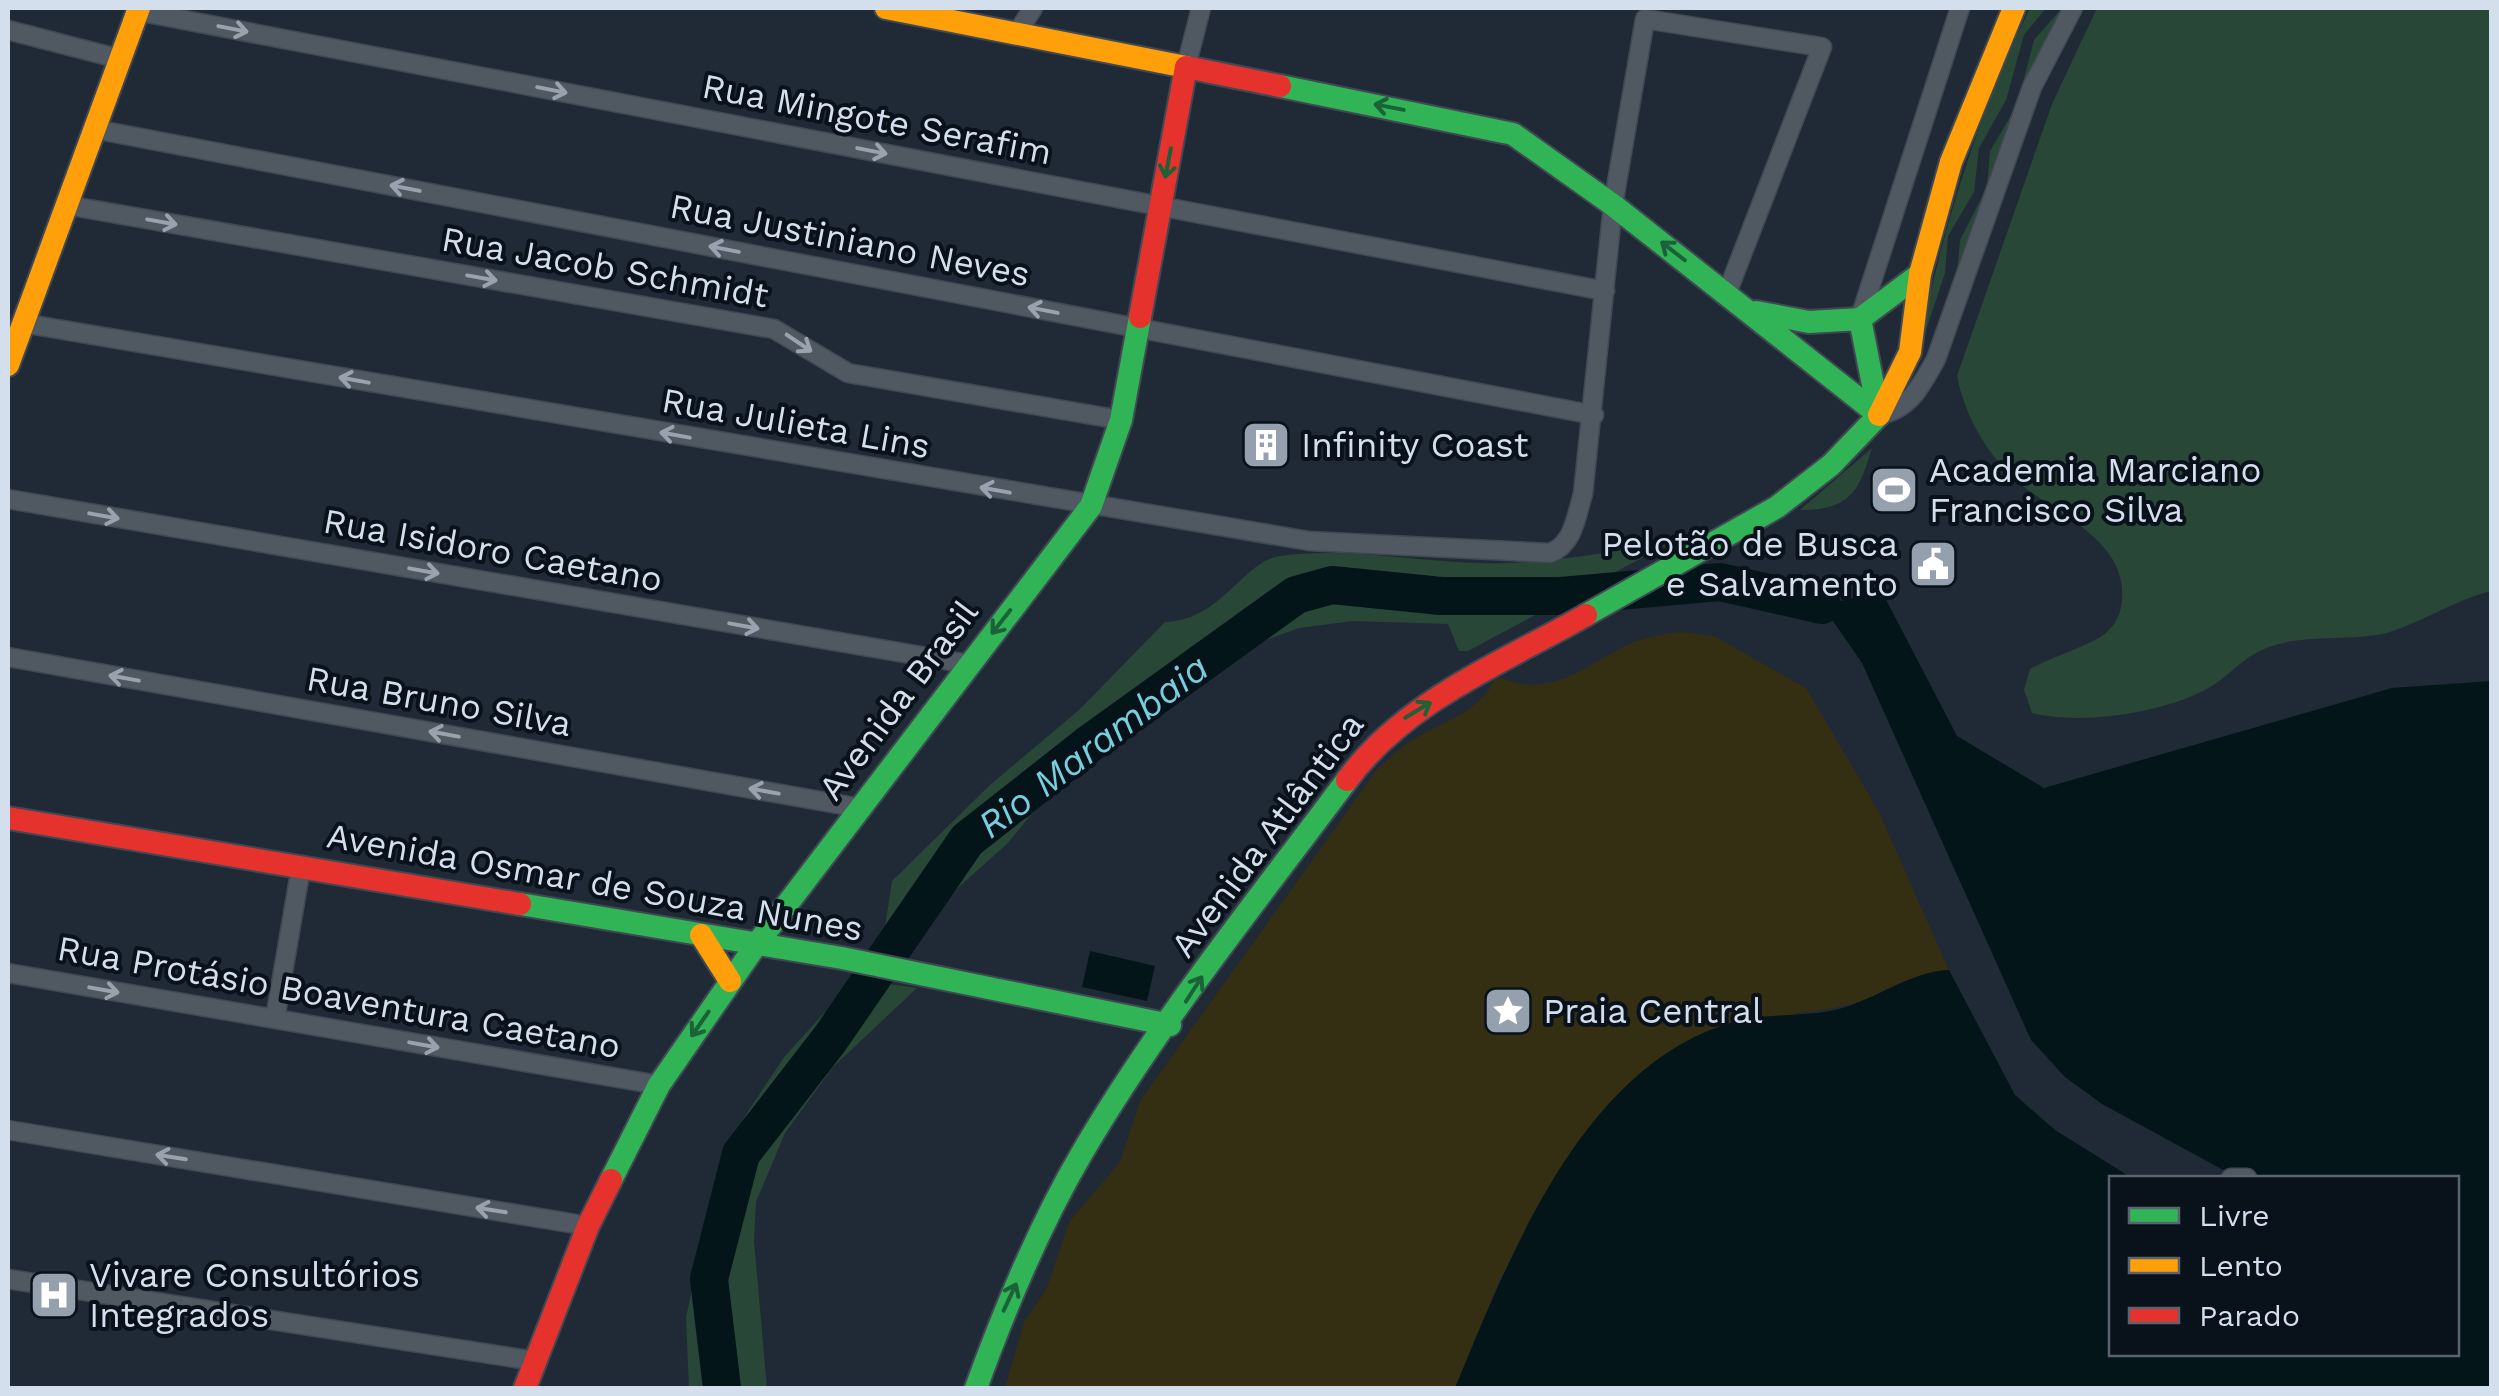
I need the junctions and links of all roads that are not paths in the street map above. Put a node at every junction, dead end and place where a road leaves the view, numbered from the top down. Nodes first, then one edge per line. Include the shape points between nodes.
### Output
1 (896, 8) edge
2 (1033, 8) edge
3 (1200, 8) edge
4 (1960, 8) edge
5 (2014, 8) edge
6 (2072, 8) edge
7 (138, 9) edge
8 (1673, 15) edge
9 (8, 30) edge
10 (1017, 33) junction
11 (120, 59) junction
12 (1186, 67) junction
13 (94, 129) junction
14 (66, 205) junction
15 (1614, 205) junction
16 (1160, 206) junction
17 (1920, 274) junction
18 (1605, 291) junction
19 (1727, 293) junction
20 (1750, 310) junction
21 (1860, 318) junction
22 (22, 323) junction
23 (1139, 329) junction
24 (8, 364) edge
25 (1594, 415) junction
26 (1878, 415) junction
27 (1121, 420) junction
28 (8, 500) edge
29 (1091, 506) junction
30 (8, 657) edge
31 (968, 664) junction
32 (860, 808) junction
33 (8, 818) edge
34 (301, 868) junction
35 (701, 935) junction
36 (756, 945) junction
37 (8, 973) edge
38 (730, 981) junction
39 (275, 1019) junction
40 (1170, 1025) junction
41 (659, 1085) junction
42 (8, 1130) edge
43 (588, 1226) junction
44 (8, 1279) edge
45 (534, 1361) junction
46 (525, 1388) edge
47 (976, 1388) edge

1 - 10 main road
2 - 10 street
3 - 12 street, Avenida Brasil
4 - 21 street
5 - 17 main road, Avenida Atlântica via 1974,97
6 - 26 street via 2032,87 1936,359 1898,411
7 - 11 main road
7 -> 16 street, Rua Mingote Serafim
8 - 15 street via 1645,19
8 - 19 street via 1822,46
9 - 11 street
10 - 12 main road
11 - 13 main road
15 -> 12 main road via 1530,144 1494,128
12 -> 16 main road, Avenida Brasil
13 - 14 main road
23 -> 13 street, Rua Justiniano Neves
14 - 22 main road
14 -> 27 street, Rua Jacob Schmidt via 774,329 848,373
15 - 18 street
19 -> 15 main road
16 - 18 street, Rua Mingote Serafim
16 - 23 main road, Avenida Brasil
17 - 21 main road
17 - 26 main road, Avenida Atlântica via 1910,352
18 - 25 street
19 - 20 main road
20 - 21 main road via 1809,322
20 - 26 main road
21 - 26 main road
22 - 24 main road
29 -> 22 street, Rua Julieta Lins
23 - 25 street, Rua Justiniano Neves
23 - 27 main road, Avenida Brasil
25 - 29 street, Rua Julieta Lins via 1583,494 1562,548 1550,553 1351,546
40 -> 26 main road, Avenida Atlântica via 1369,750 1400,721 1751,524 1831,465
27 - 29 main road, Avenida Brasil
28 -> 31 street, Rua Isidoro Caetano
29 -> 31 main road, Avenida Brasil
32 -> 30 street, Rua Bruno Silva
31 - 32 main road, Avenida Brasil
32 - 36 main road, Avenida Brasil
33 - 34 main road, Avenida Osmar de Souza Nunes
34 - 35 main road, Avenida Osmar de Souza Nunes
34 - 39 street
35 - 36 main road, Avenida Osmar de Souza Nunes
35 - 38 main road
36 - 38 main road, Avenida Brasil
36 - 40 main road, Avenida Osmar de Souza Nunes
37 -> 39 street, Rua Protásio Boaventura Caetano
38 -> 41 main road, Avenida Brasil
39 -> 41 street, Rua Protásio Boaventura Caetano
47 -> 40 main road, Avenida Atlântica via 1044,1224 1082,1153
41 - 43 main road, Avenida Brasil
43 -> 42 street
43 - 45 main road, Avenida Brasil
44 - 45 street
45 - 46 main road, Avenida Brasil

